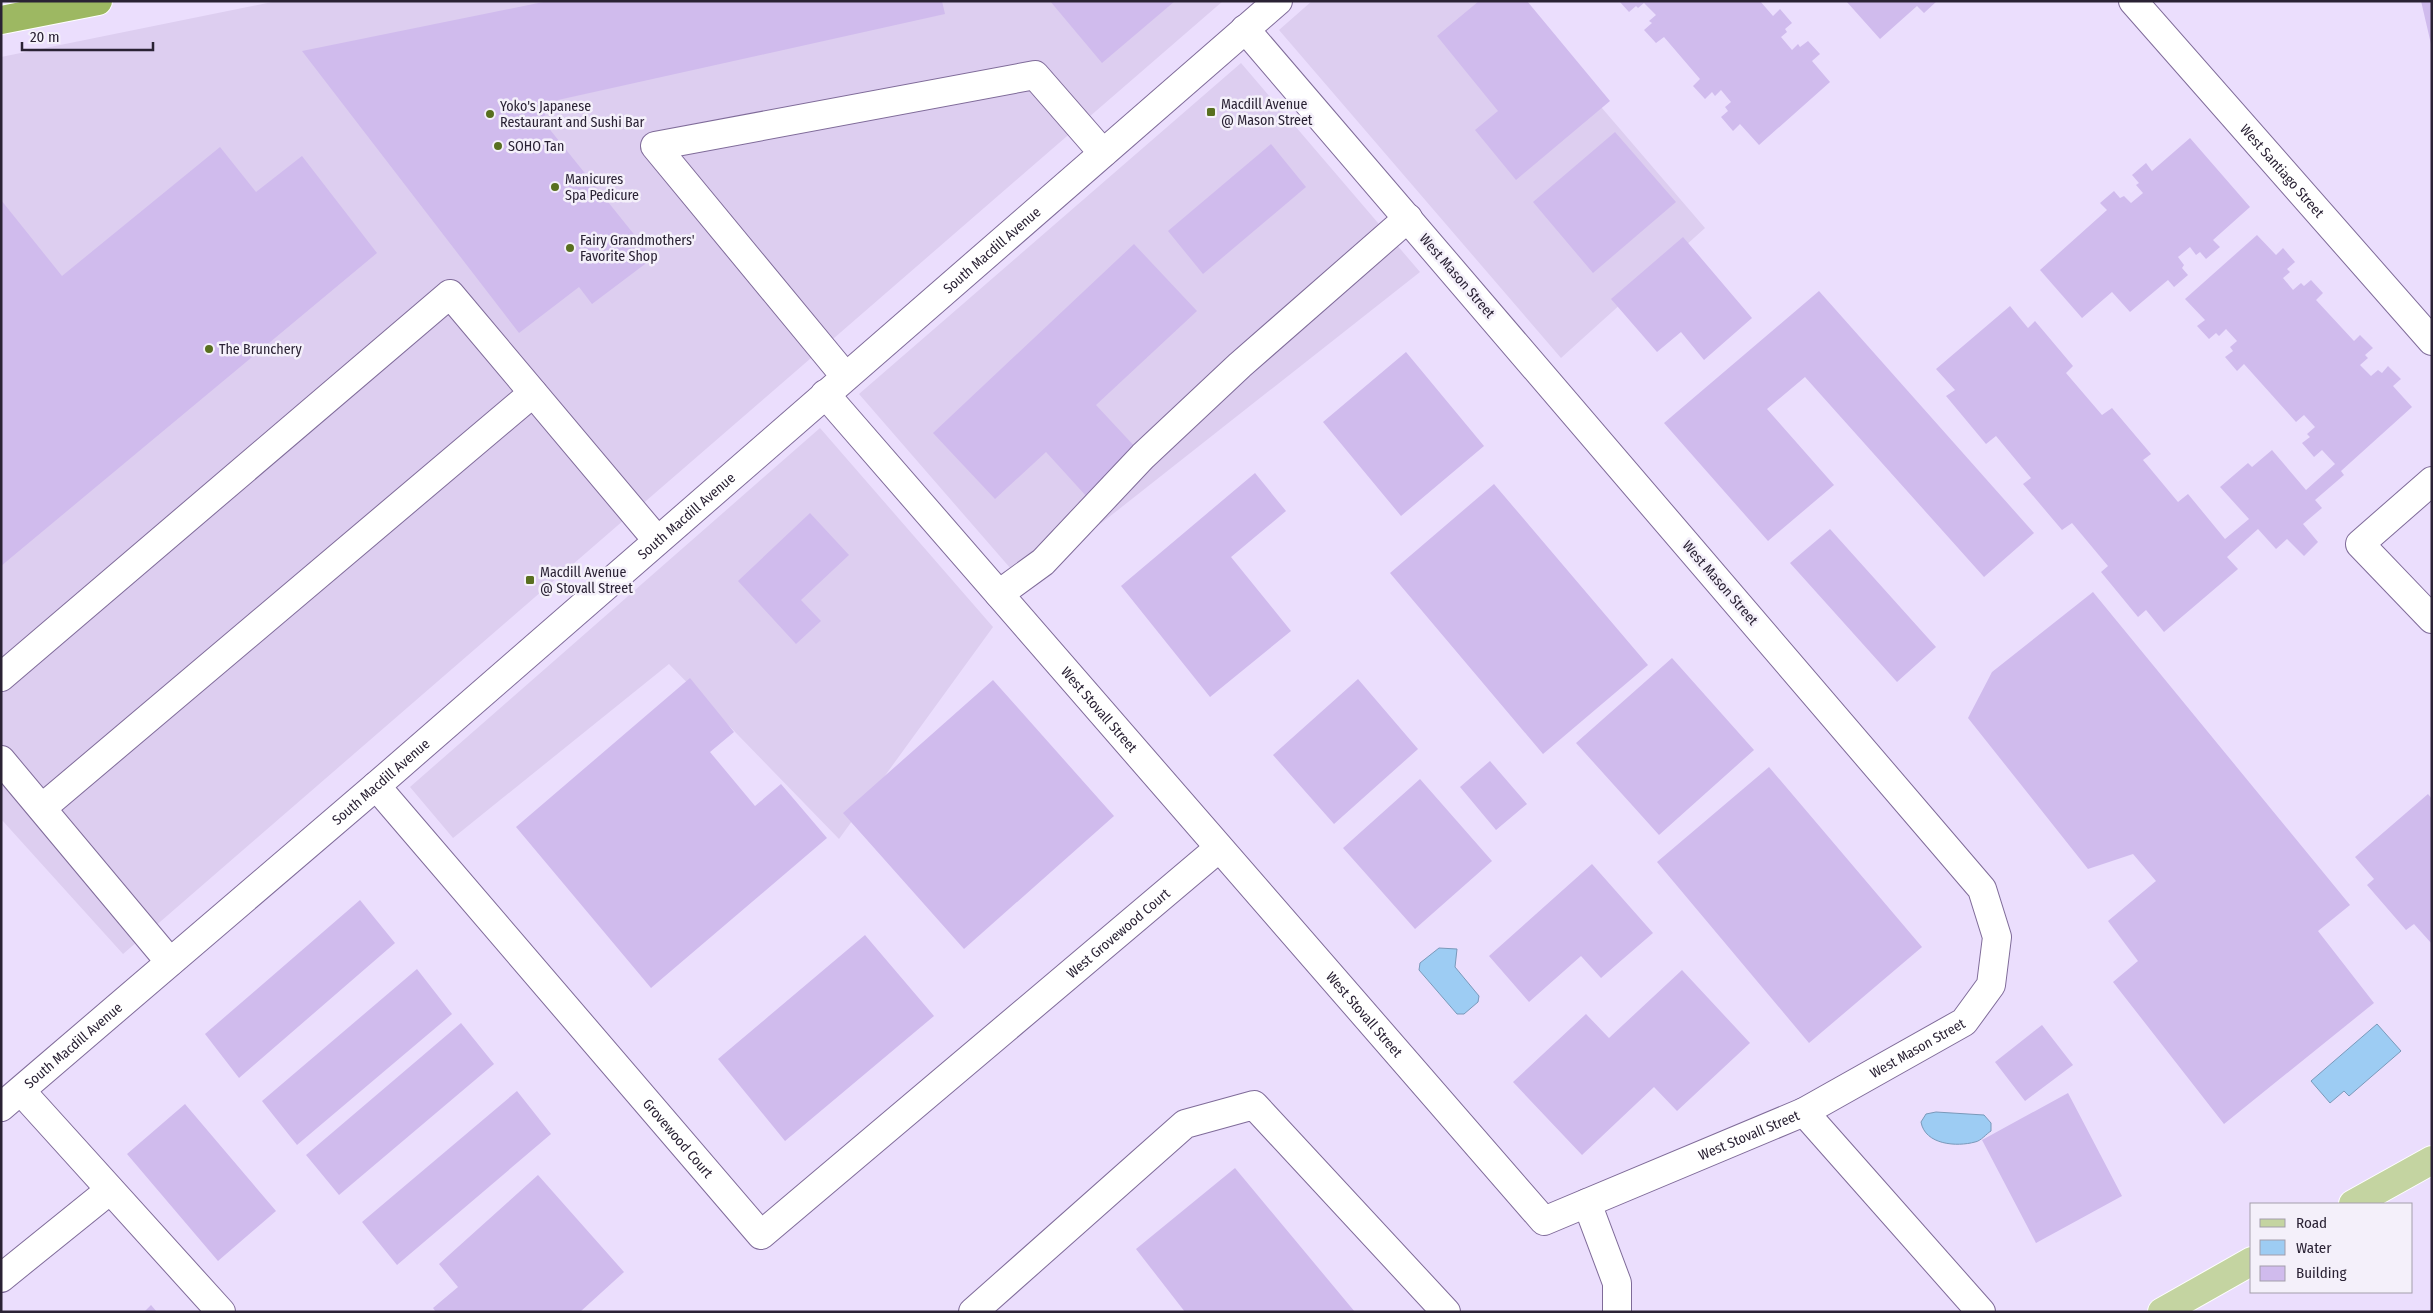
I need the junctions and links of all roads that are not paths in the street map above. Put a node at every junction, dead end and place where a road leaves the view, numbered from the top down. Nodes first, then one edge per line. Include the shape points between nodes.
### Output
1 (98, 1) edge
2 (1278, 1) edge
3 (2133, 1) edge
4 (1, 20) edge
5 (1245, 29) junction
6 (1103, 153) junction
7 (1408, 218) junction
8 (2432, 341) edge
9 (845, 376) junction
10 (533, 393) junction
11 (825, 394) junction
12 (2432, 481) edge
13 (657, 540) junction
14 (999, 594) junction
15 (2432, 619) edge
16 (1, 677) edge
17 (1, 760) edge
18 (376, 786) junction
19 (42, 808) junction
20 (1219, 848) junction
21 (170, 962) junction
22 (1016, 1018) joint
23 (11, 1099) edge
24 (1804, 1112) junction
25 (2432, 1160) edge
26 (110, 1190) junction
27 (2355, 1203) edge
28 (1587, 1204) junction
29 (2250, 1262) edge
30 (1, 1278) edge
31 (221, 1312) edge
32 (973, 1312) edge
33 (1446, 1312) edge
34 (1616, 1312) edge
35 (1981, 1312) edge
36 (2162, 1312) edge

1 - 4 highway
2 - 5 street, South Macdill Avenue
3 - 8 street, West Santiago Street
5 - 6 street, South Macdill Avenue
5 - 7 street, West Mason Street
6 - 9 street, South Macdill Avenue
6 - 9 street via 1035,75 656,146
7 - 14 street via 1240,365 1150,449 1043,562
7 - 24 street, West Mason Street via 1982,889 1997,937 1991,985 1964,1022
9 - 11 street, South Macdill Avenue
10 - 13 street
10 - 16 street via 450,294
10 - 19 street
11 - 13 street, South Macdill Avenue
11 - 14 street, West Stovall Street
12 - 15 street via 2360,544
13 - 18 street, South Macdill Avenue
14 - 20 street, West Stovall Street
17 - 19 street
18 - 21 street, South Macdill Avenue
18 - 22 street, Grovewood Court via 761,1235
19 - 21 street
20 - 22 street, West Grovewood Court
20 - 28 street, West Stovall Street via 1544,1221
21 - 23 street, South Macdill Avenue
23 - 26 street
24 - 28 street, West Stovall Street
24 - 35 street, West Stovall Street
25 - 27 main road
26 - 30 street
26 - 31 street
28 - 34 street via 1617,1283
29 - 36 main road
32 - 33 street via 1185,1124 1254,1105

